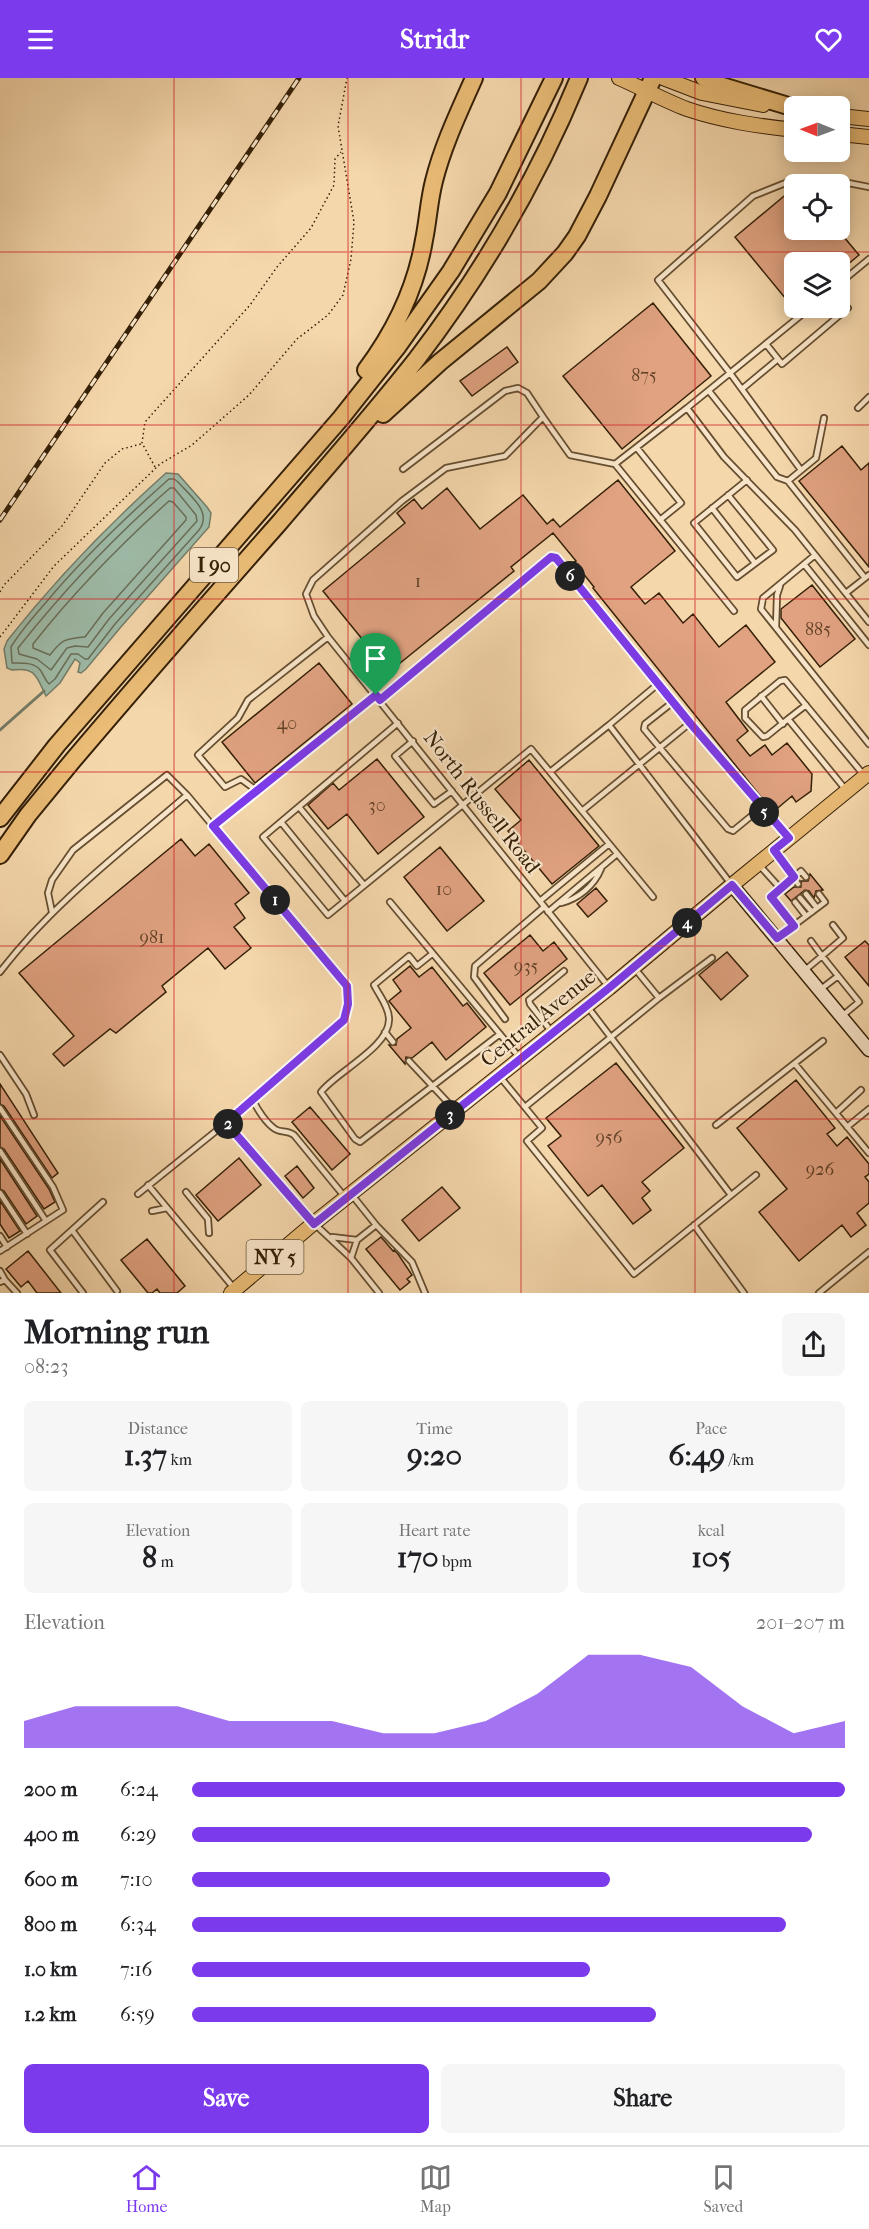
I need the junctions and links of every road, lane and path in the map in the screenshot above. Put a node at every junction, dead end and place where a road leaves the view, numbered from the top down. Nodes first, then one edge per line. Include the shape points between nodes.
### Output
1 (347, 78) edge
2 (474, 78) edge
3 (554, 78) edge
4 (579, 78) edge
5 (663, 78) edge
6 (704, 78) edge
7 (622, 79) edge
8 (650, 85) edge
9 (784, 106) edge
10 (784, 107) edge
11 (850, 117) edge
12 (869, 119) edge
13 (784, 128) edge
14 (850, 135) edge
15 (869, 137) edge
16 (341, 151) junction
17 (869, 187) edge
18 (869, 259) edge
19 (850, 275) edge
20 (798, 318) edge
21 (837, 318) edge
22 (766, 344) junction
23 (778, 358) junction
24 (730, 373) junction
25 (742, 389) junction
26 (709, 391) junction
27 (869, 397) edge
28 (687, 408) junction
29 (858, 408) dead end
30 (543, 417) junction
31 (824, 418) dead end
32 (142, 443) junction
33 (637, 448) junction
34 (615, 464) junction
35 (328, 466) junction
36 (155, 468) junction
37 (403, 469) dead end
38 (801, 470) junction
39 (747, 480) junction
40 (788, 481) junction
41 (728, 495) junction
42 (712, 508) junction
43 (262, 510) junction
44 (660, 520) junction
45 (815, 555) junction
46 (755, 563) junction
47 (804, 564) junction
48 (867, 577) edge
49 (783, 581) junction
50 (0, 592) edge
51 (846, 593) junction
52 (734, 611) dead end
53 (869, 622) edge
54 (779, 633) junction
55 (0, 637) edge
56 (328, 637) junction
57 (869, 645) edge
58 (658, 684) junction
59 (376, 695) junction
60 (761, 696) junction
61 (380, 700) junction
62 (673, 702) junction
63 (806, 705) junction
64 (788, 719) junction
65 (398, 723) junction
66 (690, 723) junction
67 (783, 724) junction
68 (609, 725) junction
69 (413, 741) junction
70 (869, 744) edge
71 (659, 748) junction
72 (639, 765) junction
73 (550, 772) junction
74 (867, 775) edge
75 (256, 790) junction
76 (452, 791) junction
77 (847, 791) junction
78 (187, 795) junction
79 (462, 804) junction
80 (299, 807) junction
81 (761, 808) junction
82 (582, 812) junction
83 (0, 818) edge
84 (281, 822) junction
85 (213, 826) junction
86 (789, 838) junction
87 (609, 844) junction
88 (774, 850) junction
89 (617, 854) junction
90 (0, 855) edge
91 (758, 863) junction
92 (794, 877) junction
93 (806, 877) dead end
94 (788, 882) junction
95 (798, 884) dead end
96 (364, 885) junction
97 (732, 885) junction
98 (781, 887) junction
99 (793, 888) dead end
100 (788, 892) dead end
101 (806, 894) dead end
102 (819, 894) dead end
103 (653, 897) dead end
104 (800, 898) dead end
105 (345, 901) junction
106 (540, 901) junction
107 (390, 902) dead end
108 (795, 902) dead end
109 (817, 908) junction
110 (546, 909) junction
111 (52, 912) junction
112 (812, 912) junction
113 (806, 916) junction
114 (832, 925) dead end
115 (794, 926) junction
116 (777, 938) junction
117 (811, 941) dead end
118 (432, 954) junction
119 (822, 956) junction
120 (712, 958) dead end
121 (634, 967) junction
122 (564, 971) dead end
123 (804, 971) junction
124 (0, 972) edge
125 (838, 976) junction
126 (609, 988) junction
127 (820, 990) junction
128 (659, 998) junction
129 (586, 1006) junction
130 (842, 1016) junction
131 (505, 1019) dead end
132 (385, 1032) junction
133 (553, 1033) junction
134 (500, 1034) junction
135 (610, 1037) junction
136 (823, 1041) dead end
137 (393, 1042) dead end
138 (869, 1050) edge
139 (0, 1055) edge
140 (520, 1059) junction
141 (409, 1061) dead end
142 (795, 1064) junction
143 (499, 1076) junction
144 (432, 1086) junction
145 (861, 1090) dead end
146 (253, 1100) junction
147 (525, 1107) junction
148 (0, 1108) edge
149 (869, 1109) edge
150 (456, 1111) junction
151 (836, 1113) junction
152 (34, 1116) dead end
153 (226, 1123) junction
154 (716, 1125) dead end
155 (847, 1127) junction
156 (0, 1151) edge
157 (869, 1153) edge
158 (756, 1175) dead end
159 (148, 1185) junction
160 (186, 1192) dead end
161 (0, 1193) edge
162 (138, 1194) dead end
163 (731, 1195) junction
164 (348, 1196) junction
165 (103, 1202) dead end
166 (167, 1208) junction
167 (152, 1211) dead end
168 (46, 1221) junction
169 (314, 1224) junction
170 (694, 1225) junction
171 (376, 1226) junction
172 (72, 1230) junction
173 (209, 1233) dead end
174 (27, 1234) junction
175 (0, 1236) edge
176 (331, 1237) junction
177 (357, 1240) junction
178 (7, 1247) junction
179 (0, 1251) edge
180 (869, 1252) edge
181 (351, 1258) junction
182 (0, 1271) edge
183 (3, 1281) edge
184 (116, 1292) edge
185 (235, 1292) edge
186 (17, 1293) edge
187 (82, 1293) edge
188 (379, 1293) edge
189 (425, 1293) edge
190 (744, 1293) edge
191 (819, 1293) edge

1 - 16 path via 338,126
2 - 43 highway via 438,166 420,261 395,324 374,360
3 - 43 highway, I 90 via 498,193 438,290 371,382
4 - 35 highway, I 90 via 522,195 470,284 417,359
5 - 10 main road via 718,97
6 - 9 highway
7 - 8 main road
8 - 13 main road via 685,108 720,119
8 - 35 highway via 588,217 552,268 440,362
11 - 12 main road
14 - 15 main road
16 - 32 path via 335,159 334,185 311,228 250,304 145,422
16 - 36 path via 354,222 343,295 328,315 297,339 249,395 192,445
17 - 24 lane via 838,181 793,180 753,196 658,280
18 - 19 lane
20 - 22 lane
21 - 23 lane via 782,364
22 - 23 lane
22 - 24 lane
23 - 25 lane
24 - 25 lane
24 - 26 lane
25 - 38 lane
26 - 28 lane
26 - 40 lane via 777,477
27 - 29 lane
28 - 33 lane
28 - 39 lane
30 - 34 lane via 570,455
30 - 37 lane via 527,393 518,388 505,391
30 - 56 lane, North Russell Road via 505,456 447,468 402,501 313,580 306,594
31 - 38 lane via 816,458
32 - 36 path
32 - 50 path via 122,449 105,463 62,526
33 - 34 lane
33 - 44 lane via 681,503
34 - 44 lane
35 - 90 highway, I 90 via 74,759
36 - 55 path via 54,566
38 - 40 lane
39 - 41 lane
39 - 45 lane
40 - 48 lane
41 - 42 lane
41 - 46 lane via 773,550
42 - 46 lane
42 - 46 lane via 694,523 737,577
43 - 83 highway, I 90 via 69,731
44 - 52 lane
45 - 47 lane
45 - 51 lane
47 - 49 lane
47 - 57 lane
48 - 51 lane
49 - 54 lane via 774,623
49 - 54 lane via 760,605
51 - 53 lane
54 - 70 lane
56 - 59 lane, North Russell Road
56 - 75 lane via 248,700 238,718 198,755 225,787 241,779
58 - 61 lane via 556,558 551,557
58 - 62 lane
58 - 68 lane
59 - 61 lane, North Russell Road
59 - 75 lane
60 - 63 lane via 783,680
60 - 67 lane
60 - 67 lane via 744,711 746,720 763,737
61 - 65 lane, North Russell Road
62 - 66 lane
62 - 71 lane via 644,726
63 - 64 lane
63 - 74 lane
64 - 67 lane
64 - 77 lane
65 - 69 lane, North Russell Road
65 - 80 lane
66 - 71 lane
66 - 81 lane
68 - 72 lane
68 - 73 lane
69 - 76 lane, North Russell Road
69 - 76 lane via 395,756 434,804
71 - 72 lane
71 - 81 lane via 729,831
72 - 82 lane
72 - 97 lane
73 - 79 lane via 531,749
73 - 82 lane
74 - 77 main road, Central Avenue / NY 5
75 - 85 lane
76 - 79 lane, North Russell Road
77 - 86 main road, Central Avenue / NY 5
78 - 85 lane
78 - 111 lane
78 - 111 lane via 167,775 73,850 51,880 48,893
79 - 96 lane
79 - 106 lane, North Russell Road
80 - 84 lane
80 - 96 lane
81 - 86 lane
82 - 87 lane
84 - 105 lane
84 - 105 lane via 263,837 328,915
85 - 146 lane via 347,986 344,1020
86 - 88 main road, Central Avenue / NY 5
87 - 89 lane
87 - 106 lane
88 - 91 main road, Central Avenue / NY 5
88 - 92 lane
89 - 103 lane
89 - 110 lane via 558,904
91 - 97 main road, Central Avenue / NY 5
91 - 98 lane
92 - 93 lane via 801,871
92 - 94 lane
92 - 95 lane
94 - 98 lane
94 - 99 lane
96 - 105 lane
97 - 116 street
97 - 121 main road, Central Avenue / NY 5
98 - 100 lane
98 - 115 lane via 771,897
101 - 109 lane
102 - 109 lane via 825,902
104 - 112 lane
106 - 110 lane, North Russell Road
107 - 118 lane
108 - 113 lane
109 - 112 lane
110 - 126 lane, North Russell Road
110 - 131 lane via 476,966 474,977
111 - 124 lane
112 - 113 lane
113 - 115 lane
114 - 119 lane via 843,938
115 - 116 lane
116 - 123 street
117 - 119 lane
118 - 132 lane via 417,966 409,956 374,984 389,1018
118 - 134 lane
119 - 123 lane
119 - 125 lane
120 - 128 lane
121 - 126 main road, Central Avenue / NY 5
121 - 128 lane
122 - 133 lane via 530,1000
123 - 127 street
125 - 127 lane
125 - 130 lane via 859,1002
126 - 129 main road, Central Avenue / NY 5
127 - 130 street
128 - 135 lane
129 - 133 main road, Central Avenue / NY 5
129 - 135 lane
130 - 138 street
132 - 137 lane
132 - 144 lane via 371,1051 321,1092 355,1139 360,1142
133 - 140 main road, Central Avenue / NY 5
134 - 140 lane
134 - 144 lane
135 - 147 lane
135 - 163 lane
136 - 142 lane
139 - 152 lane via 26,1094
140 - 143 main road, Central Avenue / NY 5
141 - 144 lane
142 - 151 lane
142 - 154 lane
143 - 147 lane
143 - 150 main road, Central Avenue / NY 5
144 - 150 lane
145 - 151 lane
146 - 153 lane
146 - 164 lane via 273,1128 294,1135
147 - 170 lane via 542,1128 527,1141 634,1274
148 - 168 lane via 53,1187 63,1210
149 - 155 lane
150 - 164 main road, Central Avenue / NY 5
151 - 155 lane
153 - 159 lane
153 - 169 lane
155 - 157 lane
156 - 168 lane
158 - 163 lane
159 - 162 lane
159 - 166 lane
160 - 173 lane via 208,1219
161 - 174 lane
163 - 170 lane
164 - 169 main road, Central Avenue / NY 5
164 - 171 lane
165 - 172 lane
166 - 167 lane
166 - 185 lane
168 - 174 lane
169 - 176 lane
169 - 185 main road, Central Avenue / NY 5
170 - 190 lane
171 - 177 lane
171 - 189 lane via 412,1262
172 - 184 lane
172 - 187 lane via 50,1250
174 - 178 lane
175 - 178 lane
176 - 177 lane
176 - 181 lane
177 - 181 lane
178 - 179 lane
180 - 191 lane
181 - 188 lane
182 - 183 lane
183 - 186 lane

